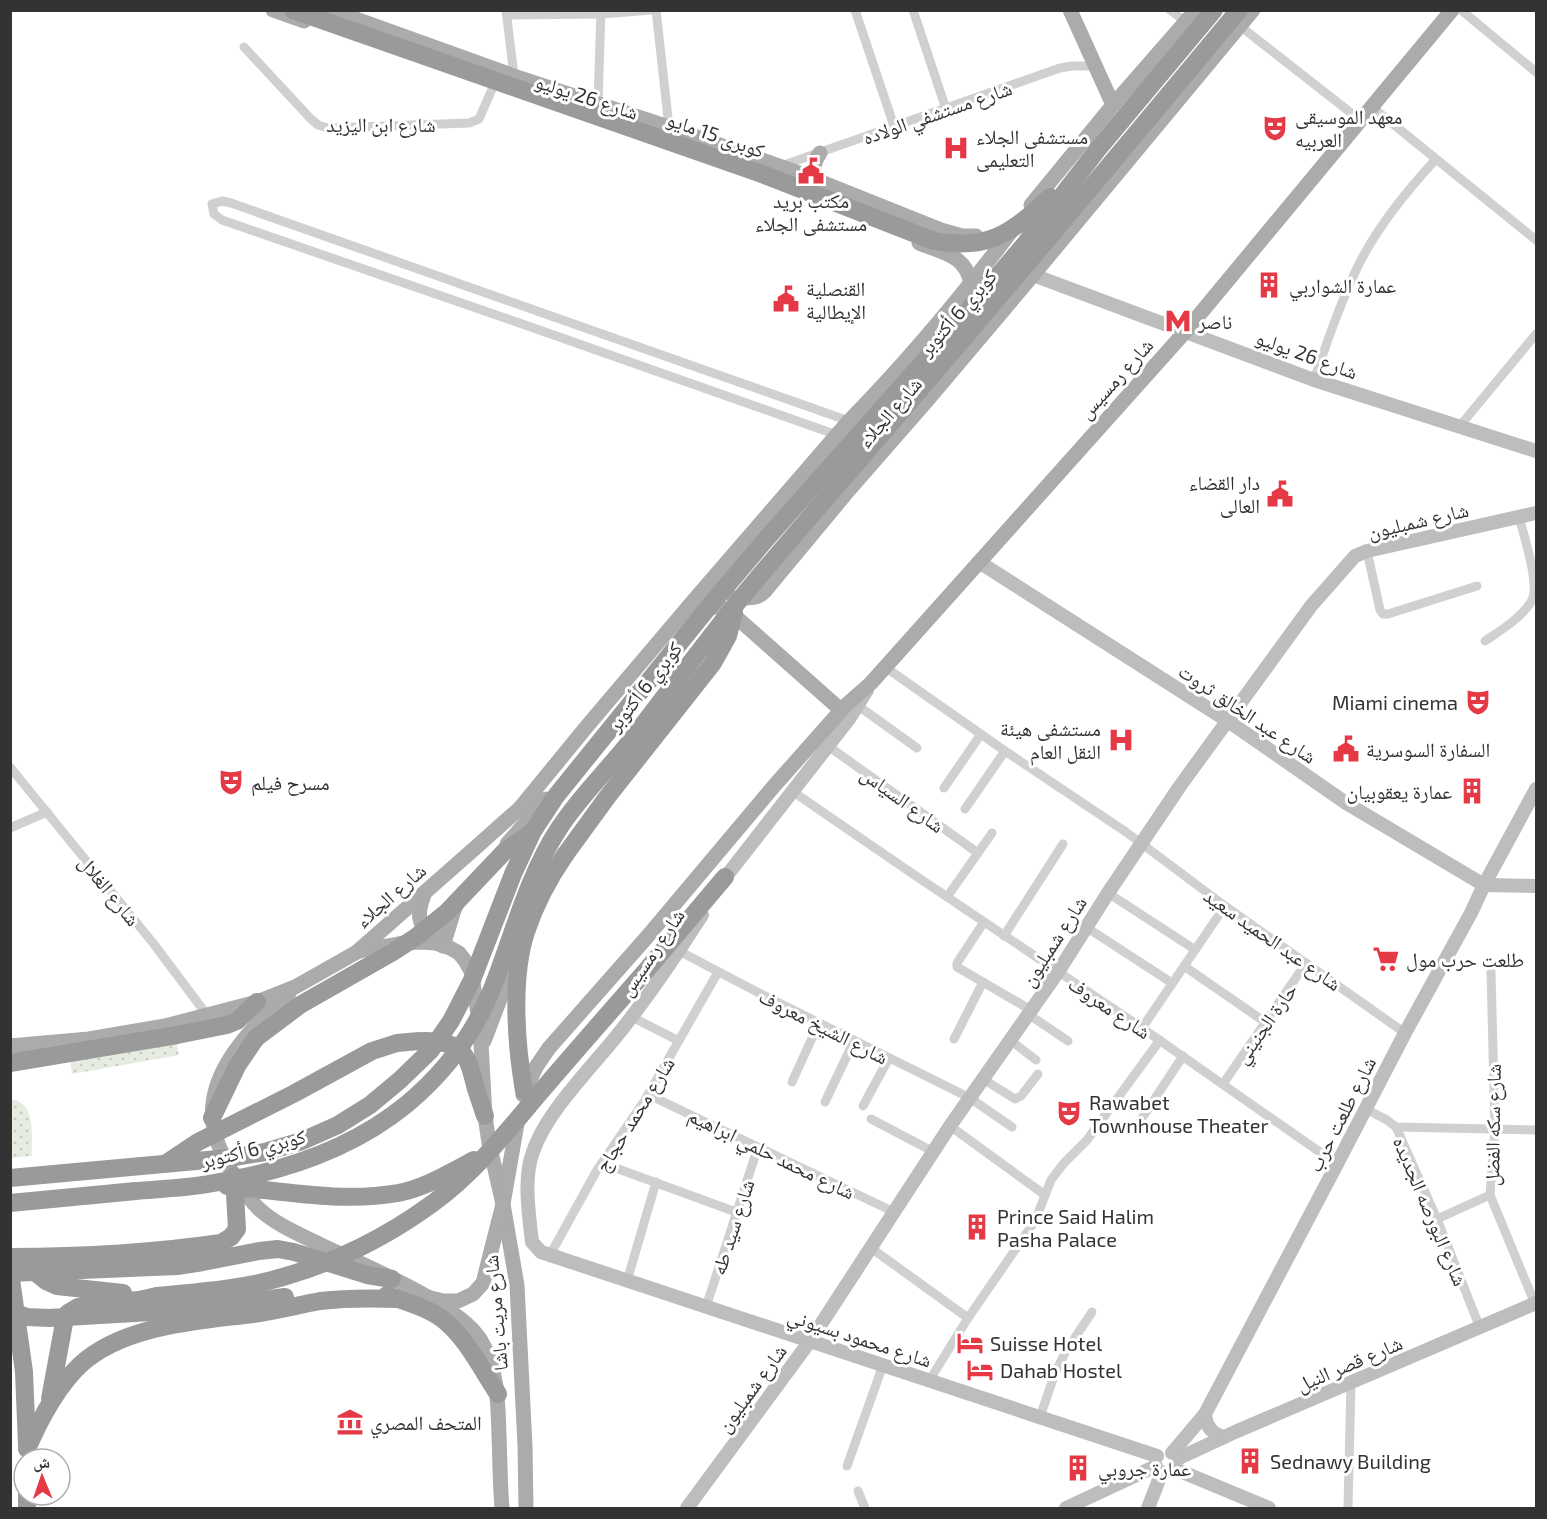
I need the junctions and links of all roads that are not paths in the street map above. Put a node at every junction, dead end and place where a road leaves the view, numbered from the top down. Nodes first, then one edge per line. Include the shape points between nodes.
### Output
1 (273, 10) edge
2 (293, 10) edge
3 (331, 10) edge
4 (654, 10) edge
5 (855, 10) edge
6 (913, 10) edge
7 (1070, 10) edge
8 (1170, 10) edge
9 (1214, 10) edge
10 (1253, 10) edge
11 (1452, 10) edge
12 (1461, 10) edge
13 (601, 12) edge
14 (507, 13) edge
15 (549, 13) edge
16 (1191, 16) edge
17 (1240, 18) edge
18 (244, 47) dead end
19 (1095, 66) junction
20 (1536, 72) edge
21 (514, 76) junction
22 (493, 87) junction
23 (598, 103) junction
24 (1113, 105) junction
25 (1372, 107) junction
26 (946, 109) junction
27 (1360, 120) junction
28 (894, 126) junction
29 (669, 127) junction
30 (1098, 149) junction
31 (820, 153) junction
32 (1436, 159) junction
33 (780, 166) junction
34 (796, 172) junction
35 (752, 175) junction
36 (814, 179) junction
37 (786, 189) junction
38 (1018, 221) junction
39 (1536, 240) edge
40 (1033, 275) junction
41 (971, 284) junction
42 (534, 309) junction
43 (528, 326) junction
44 (1185, 332) junction
45 (1536, 334) edge
46 (1314, 380) junction
47 (849, 421) junction
48 (1459, 427) junction
49 (837, 435) junction
50 (1536, 451) edge
51 (1536, 513) edge
52 (1519, 517) junction
53 (1368, 551) junction
54 (979, 562) junction
55 (1477, 586) dead end
56 (694, 600) junction
57 (735, 606) junction
58 (1485, 641) dead end
59 (885, 667) junction
60 (871, 683) junction
61 (857, 705) junction
62 (841, 710) junction
63 (1228, 720) junction
64 (981, 734) junction
65 (828, 746) junction
66 (917, 748) dead end
67 (1005, 751) junction
68 (10, 766) edge
69 (944, 788) dead end
70 (1536, 789) edge
71 (792, 791) junction
72 (965, 809) dead end
73 (47, 812) junction
74 (10, 828) edge
75 (533, 831) junction
76 (992, 833) dead end
77 (1063, 844) dead end
78 (1142, 844) junction
79 (978, 853) junction
80 (725, 877) junction
81 (1484, 885) junction
82 (1536, 886) edge
83 (425, 892) junction
84 (1108, 893) junction
85 (947, 897) junction
86 (1225, 906) junction
87 (984, 922) junction
88 (450, 923) junction
89 (1086, 927) junction
90 (526, 933) junction
91 (1004, 936) junction
92 (443, 946) junction
93 (1194, 950) junction
94 (679, 951) junction
95 (357, 952) junction
96 (1306, 963) junction
97 (1184, 966) junction
98 (718, 972) junction
99 (1058, 972) junction
100 (1491, 972) dead end
101 (983, 982) junction
102 (1172, 983) junction
103 (295, 987) junction
104 (257, 1002) junction
105 (1030, 1012) junction
106 (207, 1016) junction
107 (632, 1017) junction
108 (1265, 1022) junction
109 (819, 1023) junction
110 (1142, 1028) junction
111 (1405, 1032) junction
112 (954, 1039) dead end
113 (1010, 1040) junction
114 (1160, 1040) junction
115 (679, 1041) junction
116 (854, 1041) junction
117 (1068, 1041) dead end
118 (10, 1046) edge
119 (482, 1047) junction
120 (1183, 1056) junction
121 (889, 1058) junction
122 (1036, 1060) dead end
123 (10, 1064) edge
124 (1038, 1074) dead end
125 (983, 1079) junction
126 (792, 1082) dead end
127 (1223, 1084) junction
128 (524, 1091) junction
129 (649, 1095) junction
130 (970, 1098) junction
131 (825, 1102) dead end
132 (863, 1106) dead end
133 (1366, 1109) junction
134 (485, 1116) junction
135 (212, 1118) junction
136 (871, 1119) dead end
137 (951, 1126) junction
138 (1012, 1127) dead end
139 (1136, 1127) dead end
140 (1396, 1127) junction
141 (1495, 1129) junction
142 (1536, 1130) edge
143 (758, 1147) junction
144 (489, 1152) junction
145 (934, 1152) junction
146 (167, 1163) junction
147 (603, 1163) junction
148 (1337, 1164) junction
149 (234, 1176) junction
150 (10, 1178) edge
151 (656, 1182) junction
152 (208, 1184) junction
153 (1045, 1195) junction
154 (1490, 1195) junction
155 (10, 1203) edge
156 (503, 1203) junction
157 (736, 1212) junction
158 (894, 1212) junction
159 (1437, 1219) junction
160 (871, 1248) junction
161 (550, 1255) junction
162 (10, 1257) edge
163 (11, 1273) edge
164 (36, 1273) junction
165 (392, 1279) junction
166 (627, 1281) junction
167 (157, 1296) junction
168 (427, 1297) junction
169 (398, 1299) junction
170 (1536, 1304) edge
171 (706, 1307) junction
172 (10, 1311) edge
173 (1092, 1312) dead end
174 (968, 1318) junction
175 (1480, 1328) junction
176 (810, 1341) junction
177 (10, 1359) edge
178 (883, 1365) junction
179 (24, 1372) junction
180 (929, 1381) junction
181 (1351, 1383) junction
182 (498, 1394) junction
183 (50, 1404) junction
184 (1205, 1414) junction
185 (1040, 1417) junction
186 (1224, 1437) junction
187 (27, 1447) edge
188 (30, 1447) edge
189 (1166, 1462) junction
190 (847, 1466) dead end
191 (858, 1491) dead end
192 (501, 1509) edge
193 (526, 1509) edge
194 (687, 1509) edge
195 (865, 1509) edge
196 (1066, 1509) edge
197 (1148, 1509) edge
198 (1269, 1509) edge
199 (1348, 1509) edge

1 - 22 main road, شارع 26 يوليو
2 - 30 highway, كوبرى 15 مايو, bridge via 950,244 984,242 1013,229
3 - 21 main road, شارع 26 يوليو
4 - 13 street
4 - 29 street
5 - 28 street
6 - 26 street
7 - 19 main road
8 - 16 street
9 - 30 highway, كوبري 6 أكتوبر, bridge
10 - 17 main road, شارع الجلاء
11 - 25 main road, شارع رمسيس
12 - 20 street
13 - 15 street
13 - 23 street
14 - 15 street
14 - 21 street
16 - 24 main road, شارع الجلاء
17 - 27 street
17 - 40 main road, شارع الجلاء
17 - 57 highway, كوبري 6 أكتوبر, bridge
18 - 22 street, شارع ابن اليزيد via 318,125 328,128 469,123 479,118
19 - 24 main road
19 - 26 street, شارع مستشفي الولاده via 1060,68
21 - 23 main road, شارع 26 يوليو
22 - 35 main road, شارع 26 يوليو
23 - 29 main road, شارع 26 يوليو
24 - 38 main road, شارع الجلاء
25 - 27 main road, شارع رمسيس
25 - 32 street
26 - 28 street, شارع مستشفي الولاده
27 - 44 main road, شارع رمسيس
28 - 31 street, شارع مستشفي الولاده
29 - 33 main road, شارع 26 يوليو
30 - 75 highway, كوبري 6 أكتوبر, bridge via 1025,244 707,609 556,796
31 - 33 street, شارع مستشفي الولاده
31 - 36 main road via 814,163
32 - 39 street
32 - 46 street via 1395,206 1358,265
33 - 34 main road, شارع 26 يوليو
33 - 35 street, شارع مستشفي الولاده
34 - 36 main road, شارع 26 يوليو
34 - 37 main road via 785,179
35 - 37 main road, شارع 26 يوليو
36 - 38 main road, شارع 26 يوليو via 962,236 980,236
37 - 41 main road, شارع 26 يوليو via 957,259 969,274
38 - 41 main road, شارع الجلاء
40 - 44 street, شارع 26 يوليو
40 - 56 main road, شارع الجلاء via 761,595
41 - 47 main road, شارع الجلاء
42 - 43 street
42 - 43 street via 231,203 212,204 214,214 222,220
42 - 47 street
43 - 49 street
44 - 46 street, شارع 26 يوليو
44 - 54 main road, شارع رمسيس
45 - 48 street
46 - 48 street, شارع 26 يوليو
47 - 49 main road, شارع الجلاء
48 - 50 street, شارع 26 يوليو
49 - 56 main road, شارع الجلاء
51 - 52 street, شارع شمبليون
52 - 53 street, شارع شمبليون
52 - 58 street via 1535,588 1532,601 1518,617
53 - 55 street via 1383,614
53 - 63 street, شارع شمبليون via 1355,556 1311,606
54 - 59 main road, شارع رمسيس
54 - 63 street, شارع عبد الخالق ثروت
56 - 83 main road, شارع الجلاء via 520,808
57 - 90 highway, bridge via 728,636 713,663 565,855 551,876
57 - 152 highway, كوبري 6 أكتوبر, bridge via 557,830 538,867 491,991 459,1051 407,1104 350,1141 310,1159
59 - 60 main road, شارع رمسيس
59 - 64 street, شارع عبد الحميد سعيد
60 - 61 street, شارع رمسيس
60 - 62 main road, شارع رمسيس
61 - 65 street, شارع رمسيس
61 - 66 street
62 - 88 main road via 728,610 714,607 699,614 588,750 468,886
62 - 128 main road, شارع رمسيس via 549,1048
63 - 78 street, شارع شمبليون
63 - 81 street, شارع عبد الخالق ثروت via 1346,803
64 - 67 street, شارع عبد الحميد سعيد
64 - 69 street
65 - 71 street, شارع رمسيس
65 - 79 street, شارع السياس
67 - 72 street
67 - 78 street, شارع عبد الحميد سعيد
68 - 73 street, شارع الغلال
70 - 81 street, شارع طلعت حرب
71 - 80 street, شارع رمسيس
71 - 85 street, شارع معروف
73 - 74 street
73 - 106 street, شارع الغلال
75 - 135 highway, bridge via 505,851 447,912 416,937 300,1005 256,1038 237,1066
75 - 146 highway, كوبري 6 أكتوبر, bridge via 472,980 451,1021 431,1050 400,1080 338,1125 302,1141 229,1158
76 - 79 street
77 - 91 street
78 - 84 street, شارع شمبليون
78 - 86 street, شارع عبد الحميد سعيد
79 - 85 street
80 - 94 street, شارع رمسيس
80 - 144 highway, bridge
81 - 82 street, شارع عبد الخالق ثروت
81 - 111 street, شارع طلعت حرب
83 - 88 main road via 419,913 422,926 435,931
83 - 95 main road, شارع الجلاء
84 - 89 street, شارع شمبليون
84 - 93 street
85 - 87 street, شارع معروف
86 - 93 street
86 - 96 street, شارع عبد الحميد سعيد
87 - 91 street, شارع معروف
87 - 101 street via 956,965
88 - 92 main road
89 - 99 street, شارع شمبليون
89 - 102 street
90 - 119 main road
90 - 128 highway via 518,975 517,1009 518,1059
91 - 99 street, شارع معروف
92 - 95 main road via 404,943
92 - 119 main road, شارع مريت باشا via 459,952 471,970
93 - 97 street
94 - 98 street, شارع الشيخ معروف
94 - 107 street, شارع رمسيس
95 - 103 main road, شارع الجلاء
96 - 108 street, حارة الجنيني
96 - 111 street, شارع عبد الحميد سعيد
97 - 102 street
97 - 108 street
98 - 109 street, شارع الشيخ معروف
98 - 115 street, شارع محمد حجاج
99 - 105 street, شارع شمبليون
99 - 110 street, شارع معروف
100 - 141 street, شارع سكه الفضل
101 - 105 street
101 - 112 street
102 - 110 street
103 - 104 main road, شارع الجلاء
103 - 135 main road via 245,1036 222,1070
104 - 106 main road, شارع الجلاء
104 - 123 highway via 237,1021 226,1025
105 - 113 street, شارع شمبليون
105 - 117 street
106 - 118 main road, شارع الجلاء via 90,1040
107 - 115 street
107 - 161 street, شارع رمسيس via 563,1101 533,1151 528,1173 532,1242
108 - 127 street, حارة الجنيني
109 - 116 street, شارع الشيخ معروف
109 - 126 street
110 - 114 street, شارع معروف
111 - 133 street, شارع طلعت حرب
113 - 122 street
113 - 125 street, شارع شمبليون
114 - 120 street, شارع معروف
114 - 153 street via 1087,1140 1051,1180
115 - 129 street, شارع محمد حجاج
116 - 121 street, شارع الشيخ معروف
116 - 131 street
119 - 134 main road, شارع مريت باشا
120 - 127 street, شارع معروف
120 - 139 street
121 - 130 street, شارع الشيخ معروف
121 - 132 street
124 - 125 street via 1015,1099
125 - 130 street, شارع شمبليون
127 - 148 street, شارع معروف
128 - 156 main road, شارع رمسيس
129 - 143 street, شارع محمد حلمي ابراهيم
129 - 147 street, شارع محمد حجاج
130 - 137 street, شارع شمبليون
130 - 138 street, شارع الشيخ معروف
133 - 140 street, شارع البورصه الجديده
133 - 148 street, شارع طلعت حرب
134 - 146 highway, bridge via 467,1059 460,1050 435,1042 397,1043 372,1051 198,1142
134 - 156 main road, شارع مريت باشا
135 - 149 main road via 218,1146
136 - 145 street
137 - 145 street, شارع شمبليون
137 - 153 street
140 - 141 street
140 - 159 street, شارع البورصه الجديده
141 - 142 street
141 - 154 street, شارع سكه الفضل
143 - 157 street, شارع سيد طه
143 - 158 street, شارع محمد حلمي ابراهيم
144 - 152 highway, bridge via 432,1182 367,1196
144 - 167 highway, bridge via 434,1203 367,1244 253,1285
145 - 158 street, شارع شمبليون
146 - 150 highway, كوبري 6 أكتوبر, bridge
147 - 151 street
147 - 161 street, شارع محمد حجاج
148 - 184 street, شارع طلعت حرب
149 - 162 highway via 237,1229 221,1243 128,1253
149 - 165 main road via 257,1208 278,1224
151 - 157 street
151 - 166 street
152 - 155 highway, كوبري 6 أكتوبر, bridge
153 - 174 street via 1035,1221
154 - 159 street
154 - 170 street, شارع سكه الفضل
156 - 168 main road via 483,1283 473,1294 458,1301
156 - 193 main road, شارع مريت باشا via 517,1285
157 - 171 street, شارع سيد طه
158 - 160 street, شارع شمبليون
159 - 175 street, شارع البورصه الجديده
160 - 174 street
160 - 176 street, شارع شمبليون
161 - 166 street, شارع محمود بسيوني
163 - 164 highway
163 - 179 highway
164 - 165 highway via 177,1266 278,1249
164 - 167 highway via 57,1286
165 - 168 main road
166 - 171 street, شارع محمود بسيوني
167 - 183 highway via 91,1304 69,1313
168 - 182 main road, شارع مريت باشا via 460,1318 479,1338
169 - 172 highway, bridge via 375,1292 342,1290 169,1311 50,1318
169 - 182 highway via 446,1322
169 - 183 highway via 320,1301 256,1314 189,1321 135,1335 92,1356 69,1376
170 - 175 street, شارع قصر النيل
171 - 176 street, شارع محمود بسيوني
173 - 185 street via 1062,1358
174 - 180 street
175 - 181 street, شارع قصر النيل
176 - 178 street, شارع محمود بسيوني
176 - 194 street, شارع شمبليون
177 - 179 highway
178 - 180 street, شارع محمود بسيوني
178 - 190 street
179 - 187 highway
180 - 185 street, شارع محمود بسيوني
181 - 186 street, شارع قصر النيل
181 - 199 street
182 - 192 main road, شارع مريت باشا
183 - 188 highway
184 - 186 street via 1210,1429
184 - 189 street, شارع طلعت حرب
185 - 189 street, شارع محمود بسيوني
186 - 189 street, شارع قصر النيل
189 - 196 street, شارع قصر النيل
189 - 197 street, شارع طلعت حرب
189 - 198 street, شارع محمود بسيوني
191 - 195 street

